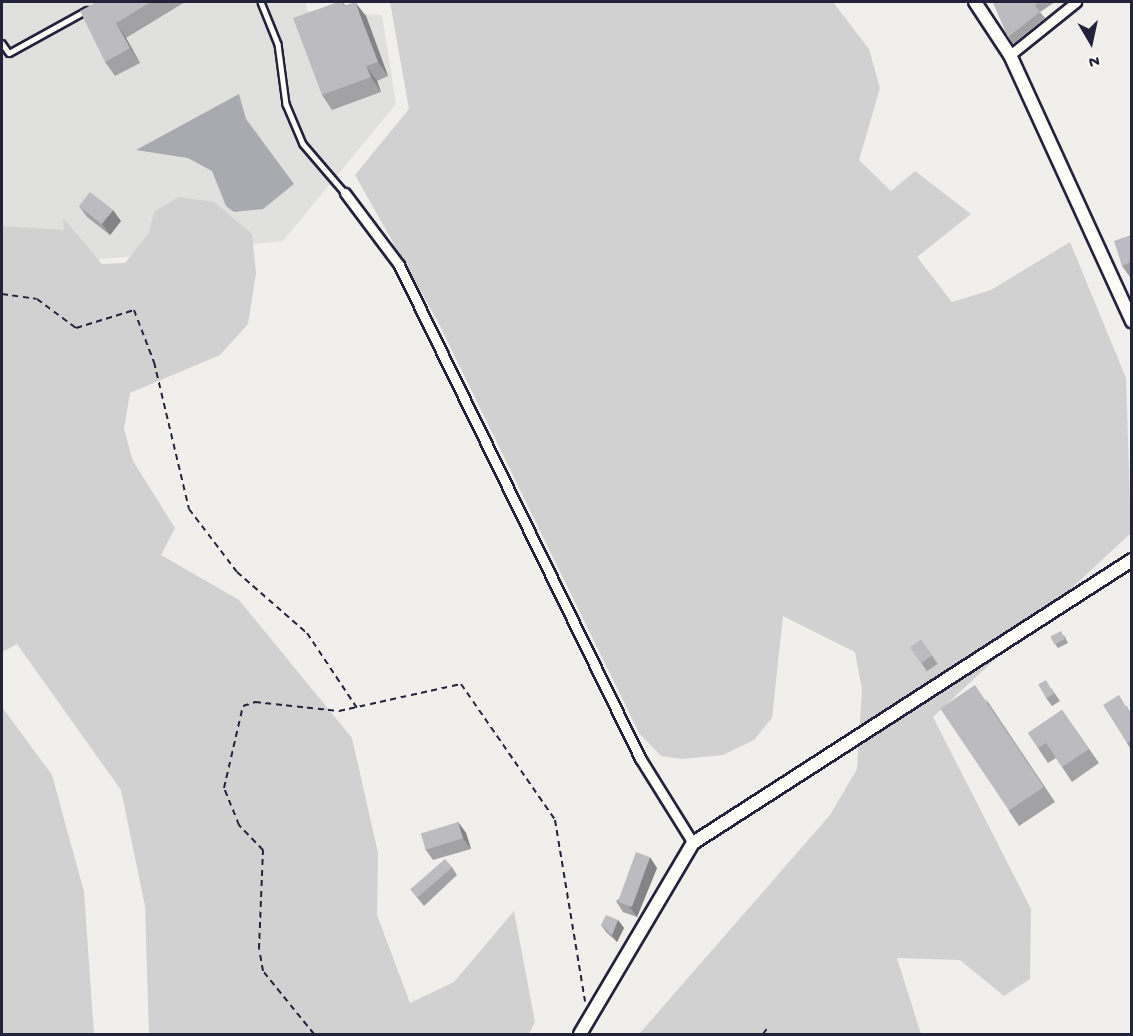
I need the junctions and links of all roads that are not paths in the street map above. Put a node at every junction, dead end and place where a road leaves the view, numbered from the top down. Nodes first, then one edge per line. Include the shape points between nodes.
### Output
1 (261, 2) edge
2 (975, 2) edge
3 (1076, 2) edge
4 (91, 7) edge
5 (2, 43) edge
6 (1010, 55) junction
7 (345, 193) joint
8 (1131, 321) edge
9 (1131, 560) edge
10 (693, 843) junction
11 (580, 1035) edge

1 - 7 lane via 278,44 286,104 303,144
2 - 6 street
3 - 6 street
4 - 5 lane via 9,53
6 - 8 street
7 - 10 street via 399,265 640,758
9 - 10 street
10 - 11 street

